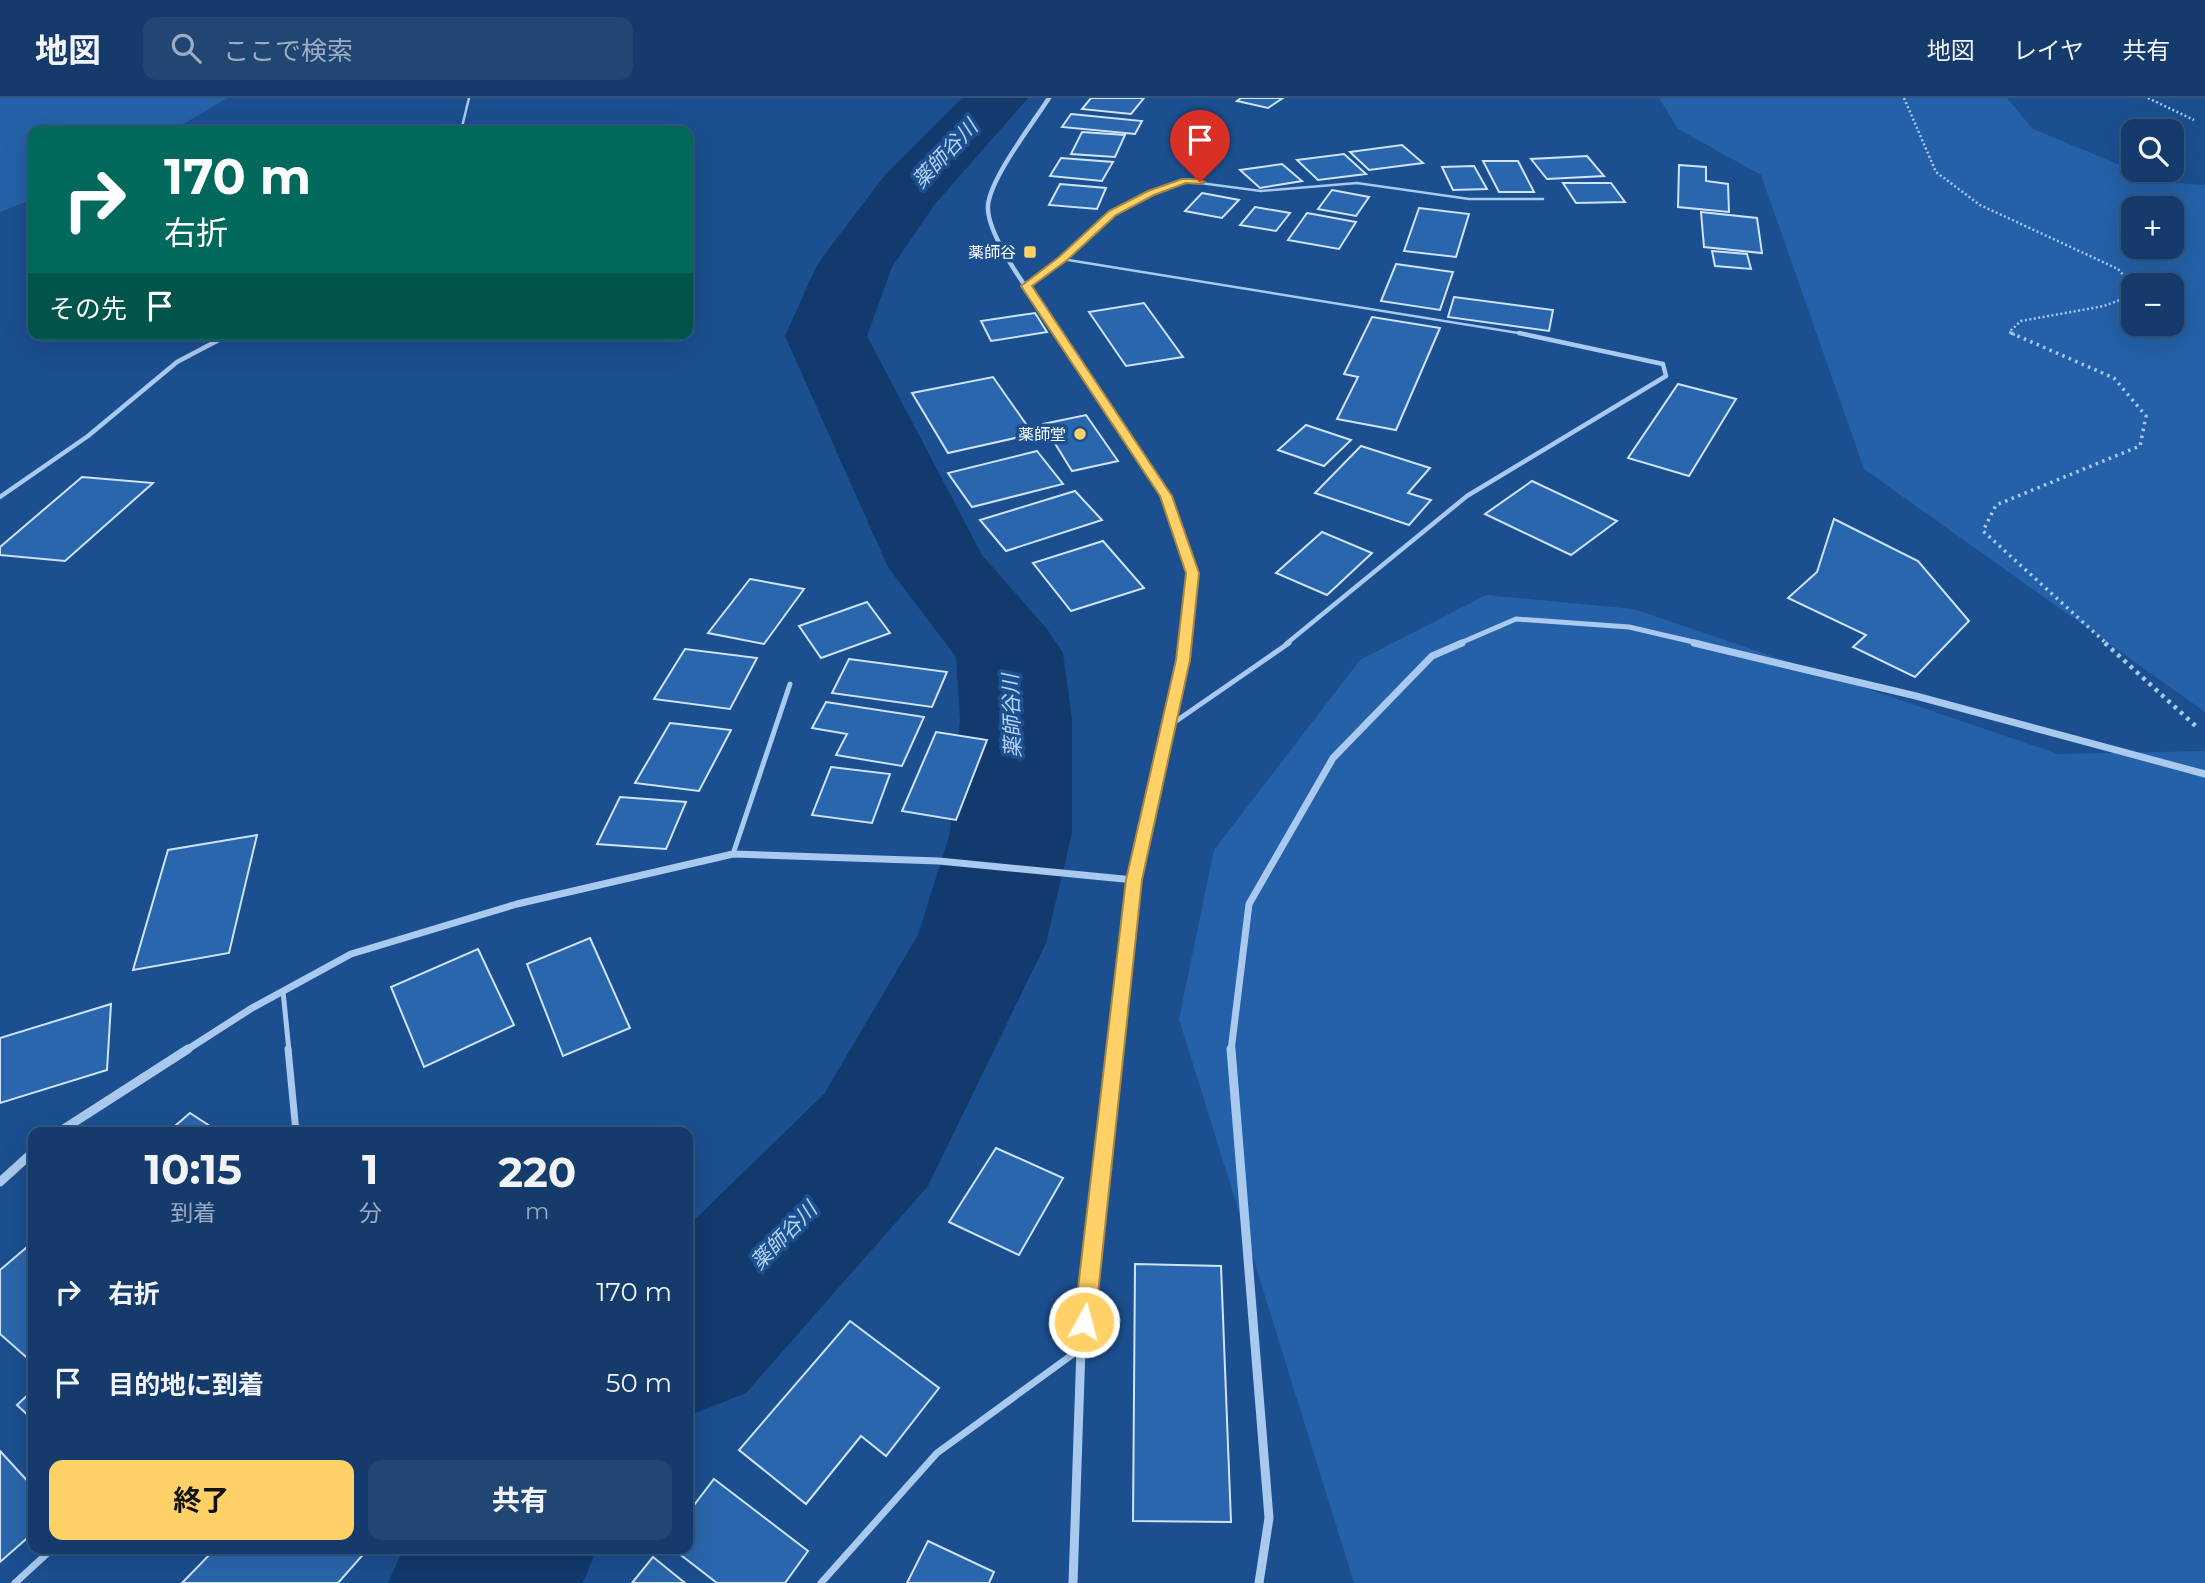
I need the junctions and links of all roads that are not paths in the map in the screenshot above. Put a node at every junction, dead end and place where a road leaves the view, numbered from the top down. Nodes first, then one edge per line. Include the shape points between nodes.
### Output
1 (469, 98) edge
2 (1049, 98) edge
3 (462, 126) edge
4 (1544, 199) dead end
5 (1062, 259) junction
6 (1026, 286) junction
7 (219, 340) edge
8 (0, 497) edge
9 (790, 684) dead end
10 (1169, 726) junction
11 (2205, 774) edge
12 (733, 854) junction
13 (1134, 880) junction
14 (284, 990) junction
15 (67, 1127) edge
16 (296, 1127) edge
17 (28, 1157) edge
18 (0, 1182) edge
19 (1081, 1348) junction
20 (47, 1554) edge
21 (15, 1583) edge
22 (821, 1583) edge
23 (1073, 1583) edge
24 (1259, 1583) edge

1 - 3 lane
2 - 6 street via 1000,174 988,205 995,238
4 - 5 lane via 1469,199 1357,183 1261,191 1185,181 1112,213
5 - 6 lane
5 - 10 lane via 1537,337 1663,364 1666,376 1467,496 1300,635
6 - 10 street via 1166,496 1192,573 1183,660
7 - 8 lane via 177,362 88,436
9 - 12 lane
10 - 13 street
11 - 24 street via 1916,696 1629,627 1516,620 1432,656 1334,758 1249,904 1231,1053 1269,1518
12 - 13 street via 939,862
12 - 14 street via 517,904 377,946 351,954
13 - 19 street
14 - 15 street
14 - 16 lane
17 - 18 street
19 - 22 lane via 937,1453
19 - 23 street
20 - 21 lane

